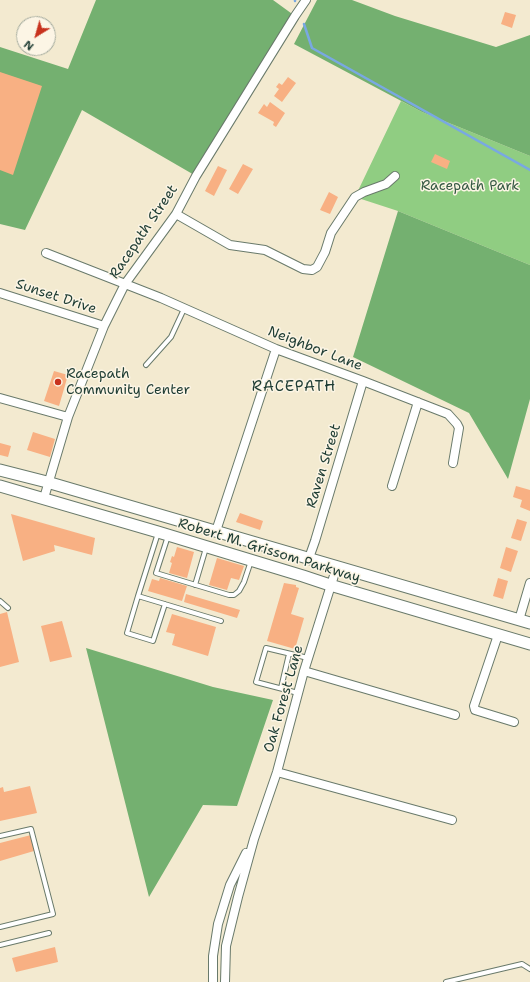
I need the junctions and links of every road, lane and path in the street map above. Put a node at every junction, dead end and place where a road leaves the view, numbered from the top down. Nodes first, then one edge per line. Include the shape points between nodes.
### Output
1 (306, 0) edge
2 (395, 176) dead end
3 (176, 214) junction
4 (46, 253) dead end
5 (125, 284) junction
6 (0, 293) edge
7 (184, 309) junction
8 (104, 326) junction
9 (276, 349) junction
10 (146, 365) dead end
11 (363, 381) junction
12 (0, 398) edge
13 (418, 402) junction
14 (68, 417) junction
15 (453, 463) dead end
16 (0, 470) edge
17 (49, 482) junction
18 (0, 486) edge
19 (392, 486) dead end
20 (44, 498) junction
21 (216, 531) junction
22 (163, 534) junction
23 (206, 547) junction
24 (309, 558) junction
25 (251, 561) junction
26 (336, 566) junction
27 (530, 583) edge
28 (195, 584) junction
29 (330, 585) junction
30 (138, 596) junction
31 (0, 601) edge
32 (164, 604) junction
33 (8, 608) dead end
34 (519, 620) junction
35 (221, 621) dead end
36 (530, 623) edge
37 (498, 634) junction
38 (530, 644) edge
39 (289, 654) junction
40 (308, 658) junction
41 (304, 671) junction
42 (281, 688) junction
43 (299, 693) junction
44 (455, 715) dead end
45 (514, 722) dead end
46 (277, 772) junction
47 (452, 820) dead end
48 (0, 836) edge
49 (254, 838) junction
50 (0, 927) edge
51 (49, 933) dead end
52 (0, 945) edge
53 (530, 969) edge
54 (213, 982) edge
55 (225, 982) edge
56 (446, 982) edge

1 - 3 street, Racepath Street via 196,176
2 - 3 street via 386,184 355,197 331,233 317,267 312,270 303,269 265,250 230,246
3 - 5 street, Racepath Street
4 - 5 street, Neighbor Lane
5 - 7 street, Neighbor Lane
5 - 8 street, Racepath Street
6 - 8 street, Sunset Drive
7 - 9 street, Neighbor Lane
7 - 10 lane via 171,337
8 - 14 street, Racepath Street
9 - 11 street, Neighbor Lane
9 - 21 street
11 - 13 street, Neighbor Lane
11 - 24 street, Raven Street
12 - 14 street
13 - 15 street, Neighbor Lane via 448,414 457,424 459,428
13 - 19 street
14 - 17 street, Racepath Street
16 - 17 main road, Robert M. Grissom Parkway
17 - 20 street, Racepath Street
17 - 21 main road, Robert M. Grissom Parkway
18 - 20 main road, Robert M. Grissom Parkway
20 - 22 main road, Robert M. Grissom Parkway
21 - 24 main road, Robert M. Grissom Parkway
22 - 23 main road, Robert M. Grissom Parkway
22 - 28 lane via 156,573
22 - 30 lane
23 - 25 main road, Robert M. Grissom Parkway
23 - 28 lane
24 - 26 main road, Robert M. Grissom Parkway
25 - 28 lane via 244,582 234,595
25 - 29 main road, Robert M. Grissom Parkway
26 - 29 street, Oak Forest Lane
26 - 34 main road, Robert M. Grissom Parkway
27 - 34 street
29 - 37 main road, Robert M. Grissom Parkway
29 - 40 street, Oak Forest Lane
30 - 32 lane
30 - 32 lane via 127,632 153,641
31 - 33 lane
32 - 35 lane
34 - 36 main road, Robert M. Grissom Parkway
37 - 38 main road, Robert M. Grissom Parkway
37 - 45 street via 474,706 475,710
39 - 40 lane
39 - 42 lane
39 - 42 lane via 266,648 256,682
40 - 41 street, Oak Forest Lane
41 - 43 street, Oak Forest Lane
41 - 44 street
42 - 43 lane
43 - 46 street, Oak Forest Lane
46 - 47 street
46 - 49 street, Oak Forest Lane
48 - 50 lane via 31,829 53,914
49 - 54 street, Oak Forest Lane via 230,885 218,924 213,956
49 - 55 street, Oak Forest Lane via 226,946
51 - 52 lane
53 - 56 lane via 522,964

